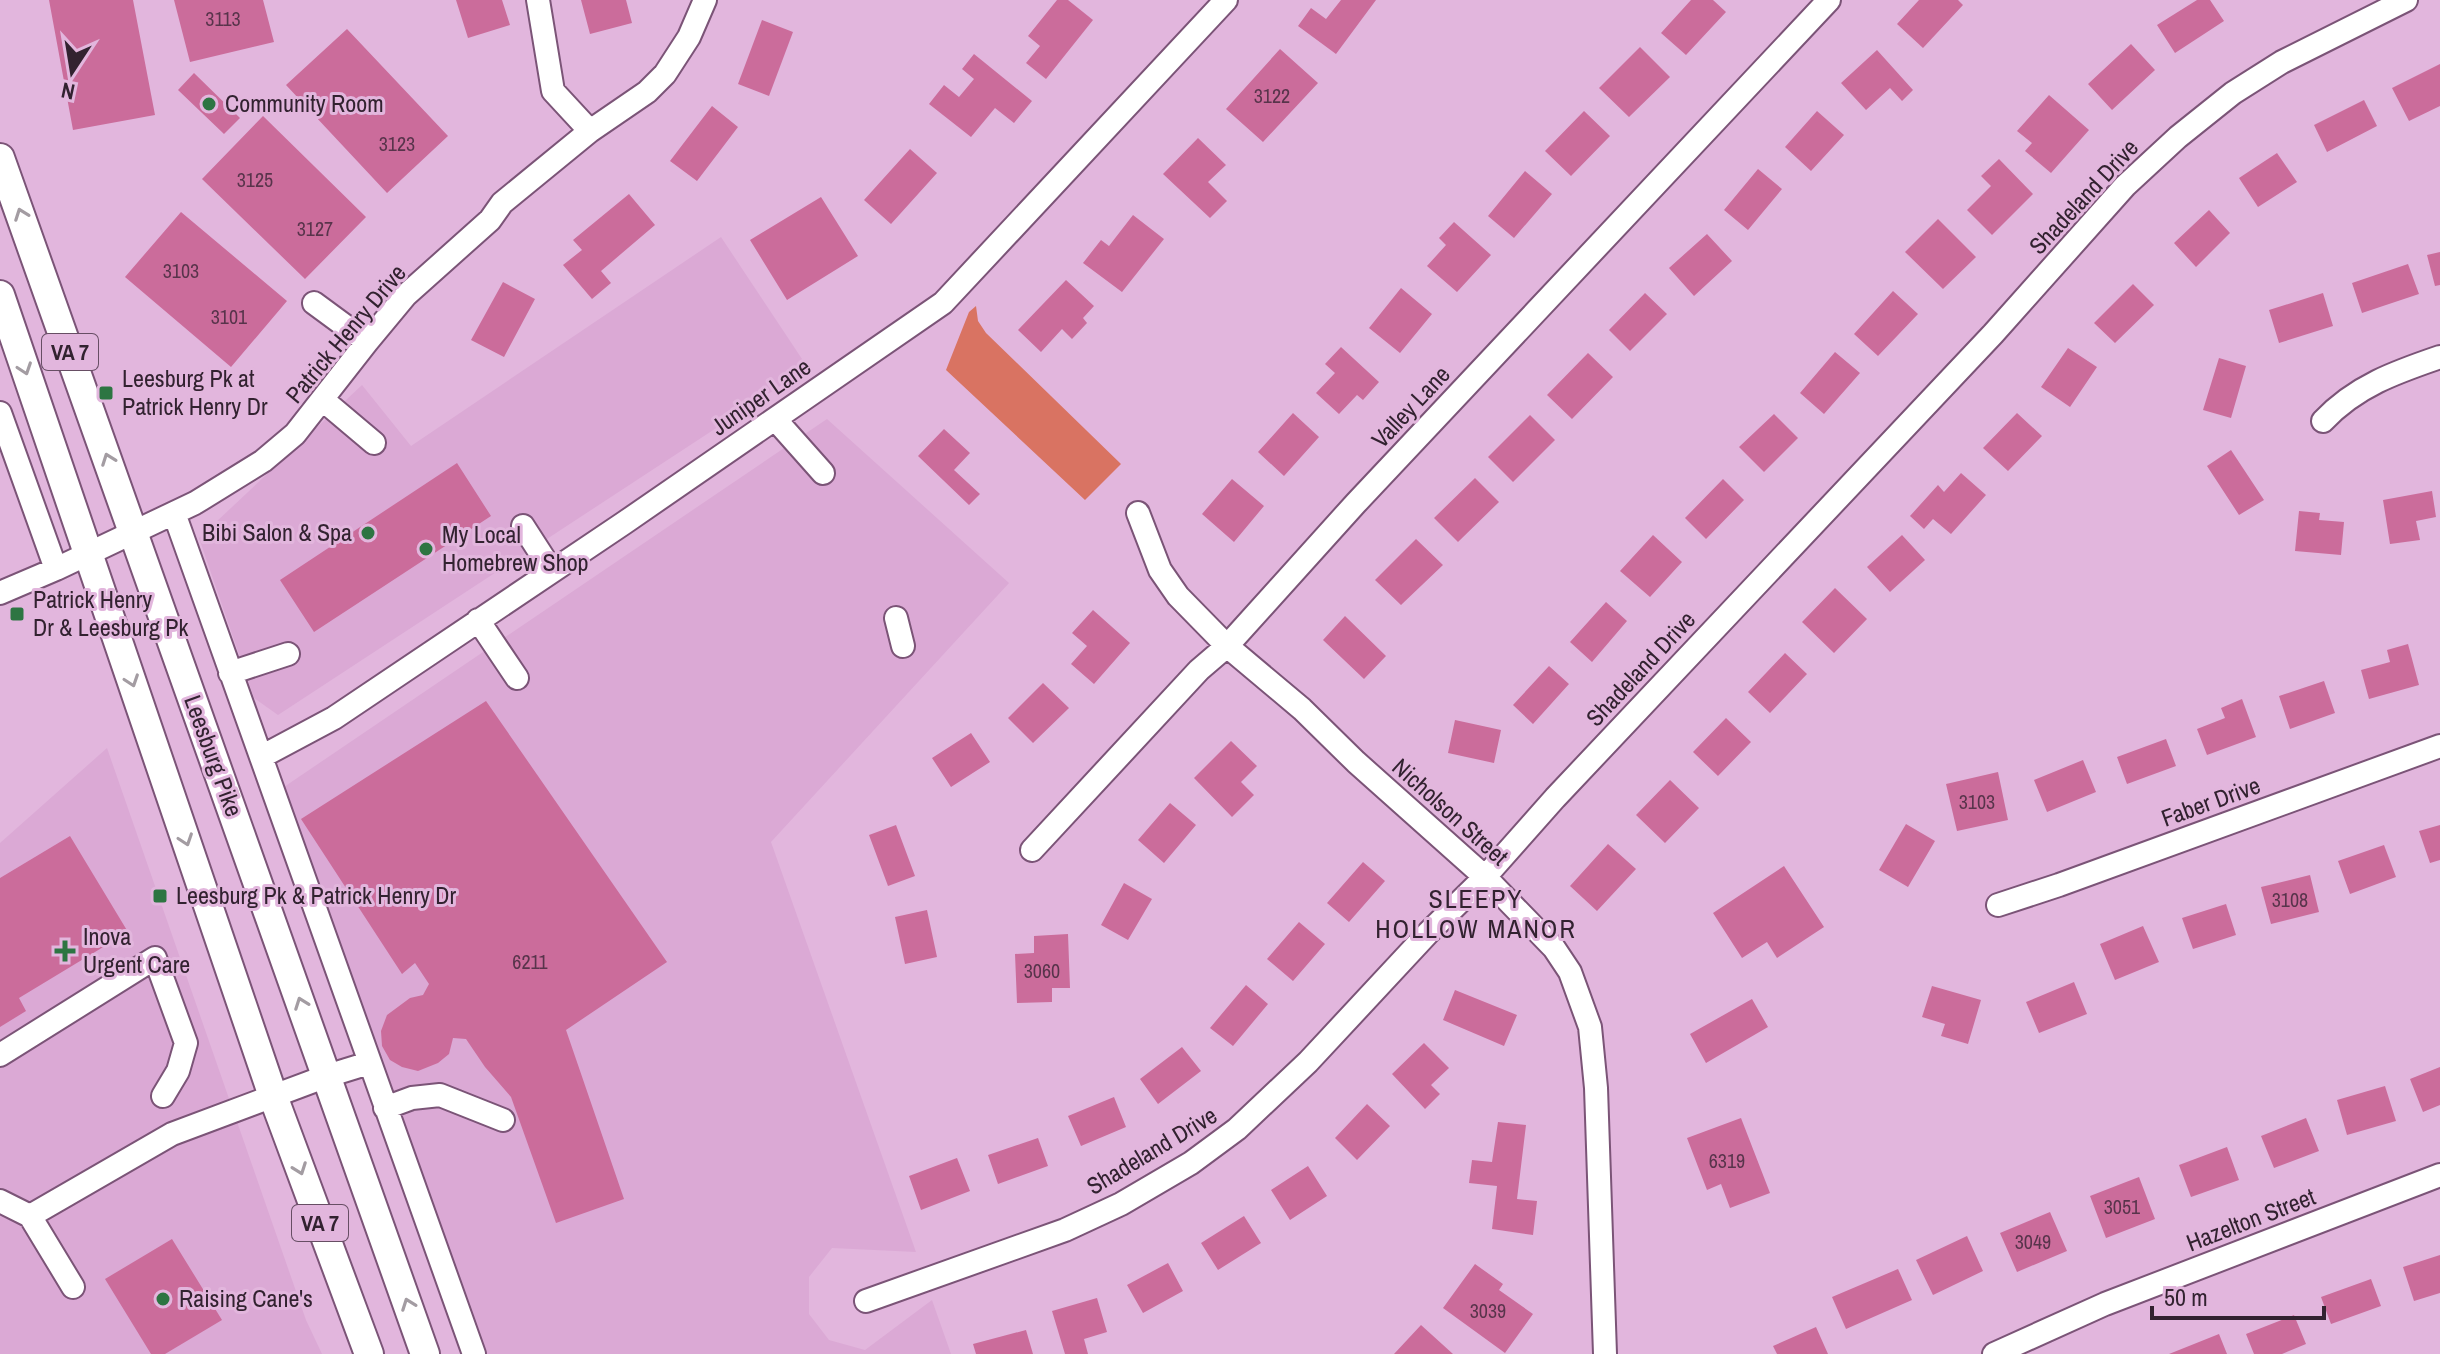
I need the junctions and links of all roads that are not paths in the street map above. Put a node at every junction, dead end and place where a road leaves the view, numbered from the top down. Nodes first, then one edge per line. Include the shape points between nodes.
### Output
1 (538, 0) edge
2 (705, 0) edge
3 (1226, 0) edge
4 (1829, 0) edge
5 (2406, 0) edge
6 (590, 131) junction
7 (0, 158) edge
8 (0, 295) edge
9 (314, 303) dead end
10 (367, 342) junction
11 (2440, 357) edge
12 (323, 400) junction
13 (0, 413) edge
14 (775, 419) junction
15 (2323, 421) dead end
16 (374, 443) dead end
17 (823, 473) dead end
18 (174, 513) junction
19 (1138, 513) dead end
20 (523, 526) dead end
21 (134, 533) junction
22 (88, 555) junction
23 (56, 569) junction
24 (552, 571) junction
25 (0, 593) edge
26 (896, 618) dead end
27 (478, 620) junction
28 (903, 646) dead end
29 (1227, 646) junction
30 (288, 654) dead end
31 (230, 673) junction
32 (517, 678) dead end
33 (2440, 746) edge
34 (261, 757) junction
35 (1032, 850) dead end
36 (1485, 877) junction
37 (1998, 905) dead end
38 (0, 1055) edge
39 (369, 1063) junction
40 (327, 1076) junction
41 (163, 1096) dead end
42 (273, 1096) junction
43 (385, 1108) junction
44 (503, 1120) dead end
45 (2440, 1175) edge
46 (0, 1201) edge
47 (30, 1216) junction
48 (73, 1287) dead end
49 (866, 1301) dead end
50 (363, 1352) edge
51 (425, 1354) edge
52 (474, 1354) edge
53 (1605, 1354) edge
54 (1994, 1354) edge

1 - 6 street via 553,91
2 - 6 street, Patrick Henry Drive via 665,74
3 - 14 street, Juniper Lane via 943,303
4 - 29 street, Valley Lane
5 - 36 street, Shadeland Drive via 2282,62 2233,93 2125,186
6 - 10 street, Patrick Henry Drive via 502,203 406,295
21 -> 7 main road, Leesburg Pike / VA 7
8 -> 22 main road, VA 7
9 - 10 street
10 - 12 street, Patrick Henry Drive
11 - 15 street via 2357,391
12 - 16 street
12 - 18 street, Patrick Henry Drive via 263,461
13 - 23 street
14 - 17 street
14 - 24 street, Juniper Lane
18 - 21 street, Patrick Henry Drive
18 - 31 street
19 - 29 street, Nicholson Street via 1160,570
20 - 24 street
21 - 22 street, Patrick Henry Drive
40 -> 21 main road, Leesburg Pike / VA 7
22 - 23 street, Patrick Henry Drive
22 -> 42 main road, VA 7
23 - 25 street, Patrick Henry Drive
24 - 27 street, Juniper Lane
26 - 28 street
27 - 32 street
27 - 34 street, Juniper Lane via 334,718
29 - 35 street, Valley Lane
29 - 36 street, Nicholson Street
30 - 31 street
31 - 34 street
33 - 37 street, Faber Drive
34 - 39 street
36 - 49 street, Shadeland Drive via 1308,1062 1237,1129 1191,1163 1065,1230
36 - 53 street, Nicholson Street via 1554,948 1570,972 1590,1027
38 - 41 street via 155,958 186,1043
39 - 40 street
39 - 43 street
40 - 42 street
51 -> 40 main road, Leesburg Pike / VA 7
42 - 47 street via 172,1134
42 -> 50 main road, VA 7
43 - 44 street via 440,1095
43 - 52 street
45 - 54 street, Hazelton Street via 2105,1304
46 - 47 street
47 - 48 street

